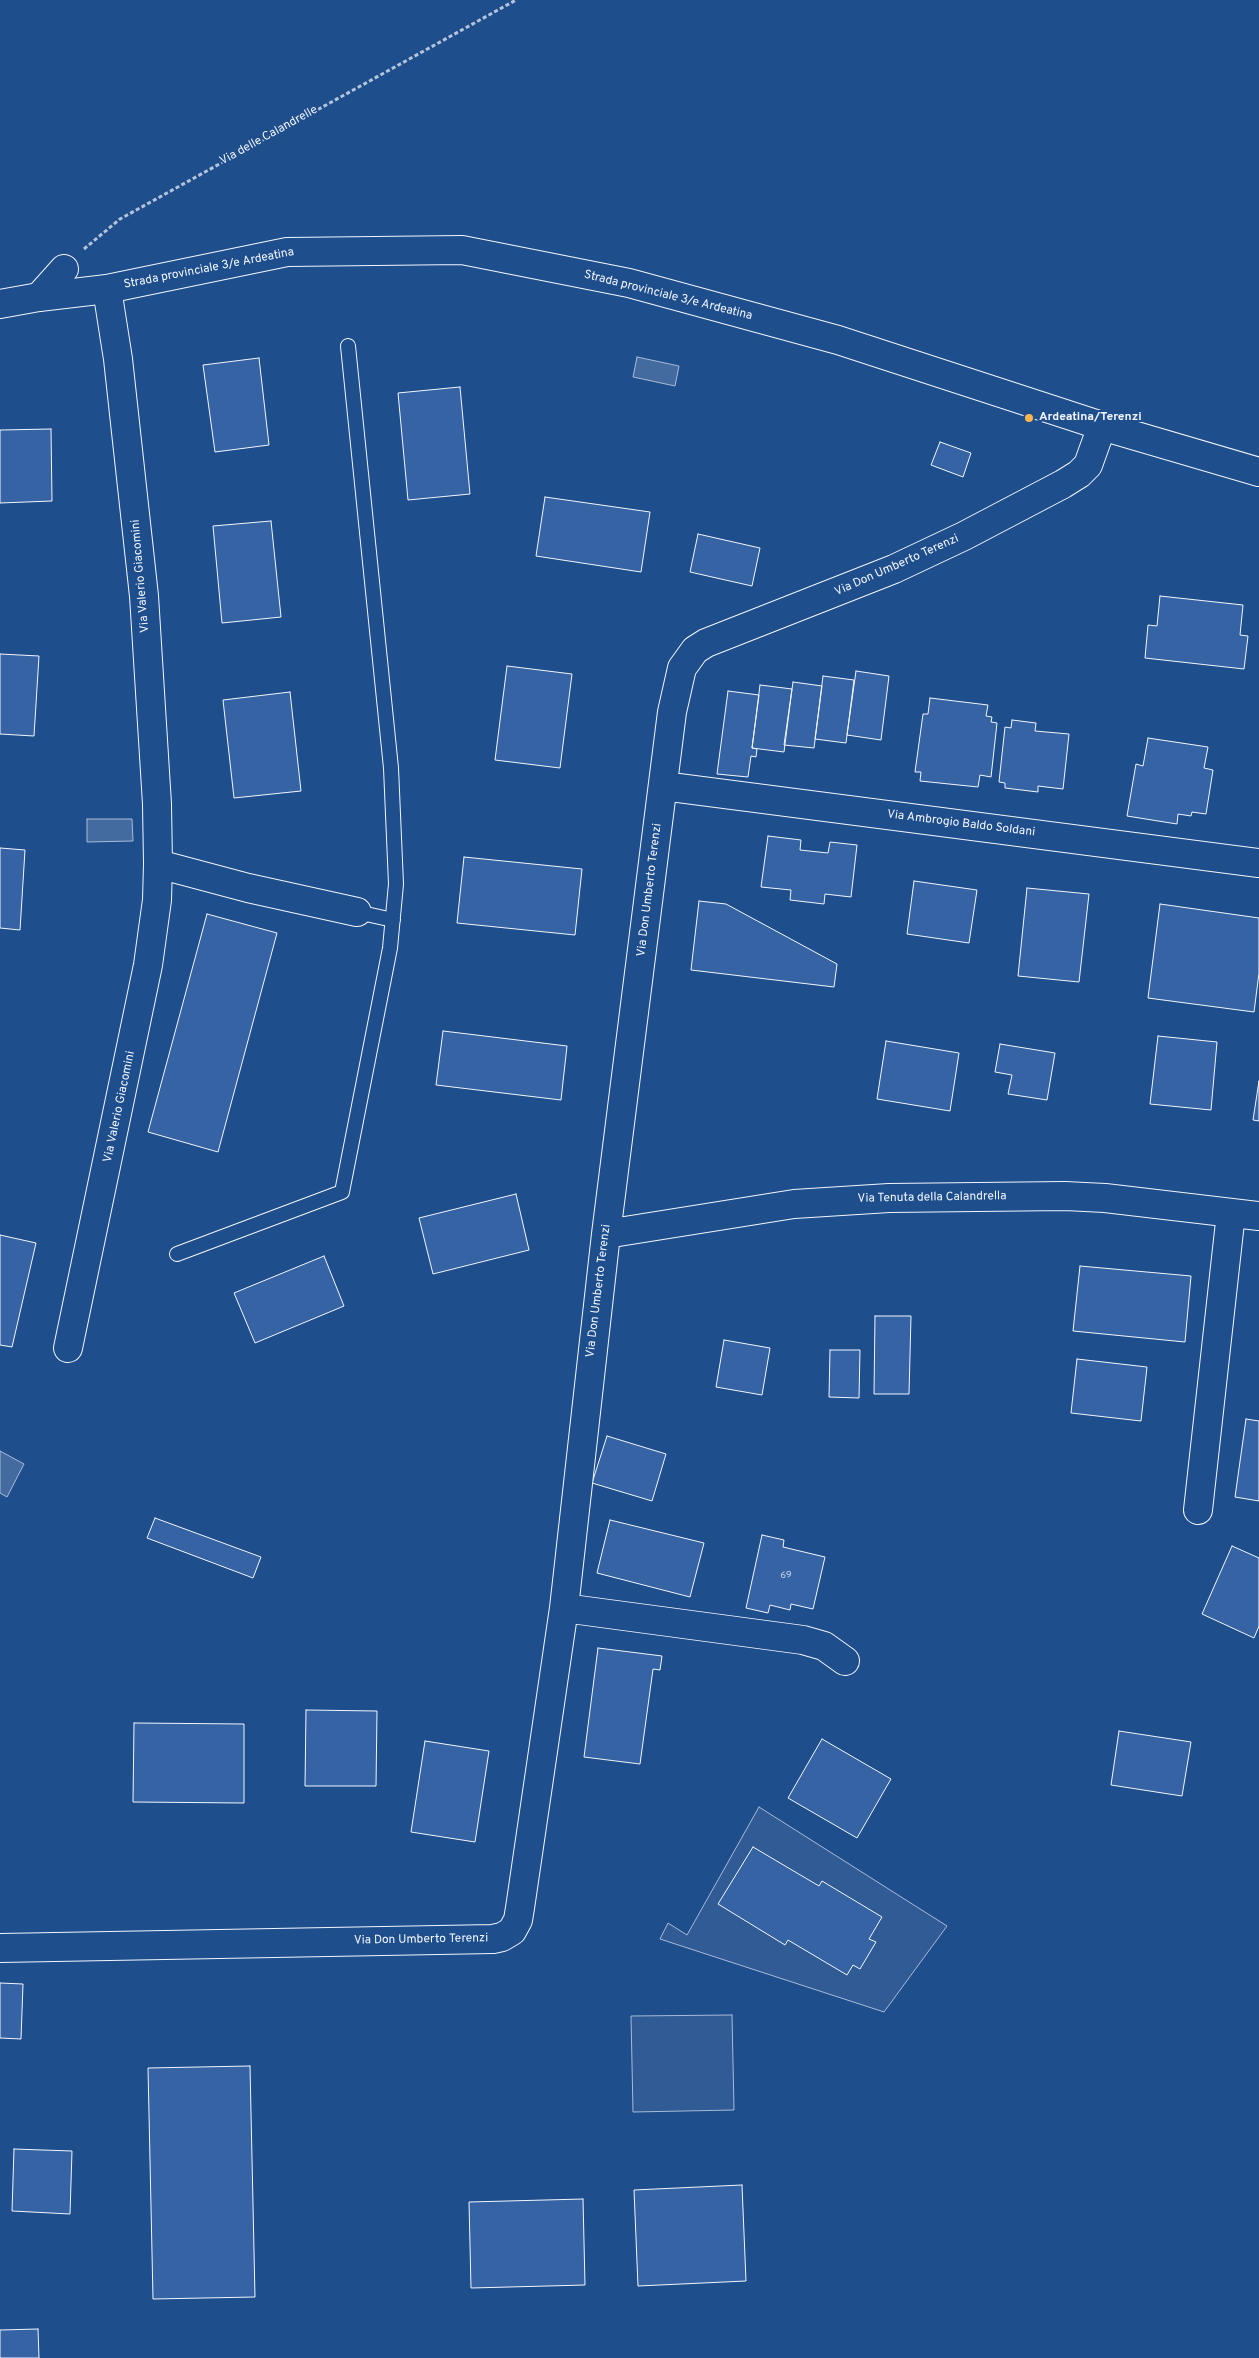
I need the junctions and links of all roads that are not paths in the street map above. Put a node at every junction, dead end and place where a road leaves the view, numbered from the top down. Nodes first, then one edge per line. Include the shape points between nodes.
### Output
1 (64, 269) road end
2 (107, 289) junction
3 (39, 297) junction
4 (0, 304) edge
5 (348, 346) dead end
6 (1102, 426) junction
7 (1259, 472) edge
8 (664, 786) junction
9 (1259, 863) edge
10 (158, 864) junction
11 (356, 912) joint
12 (393, 920) junction
13 (1231, 1213) junction
14 (1259, 1216) edge
15 (606, 1234) junction
16 (177, 1254) dead end
17 (68, 1348) dead end
18 (1198, 1510) dead end
19 (564, 1608) junction
20 (845, 1661) dead end
21 (0, 1948) edge

1 - 3 street
2 - 3 street, Strada provinciale 3/e Ardeatina
2 - 6 street, Strada provinciale 3/e Ardeatina via 288,252 462,250 628,283 829,338
2 - 10 street, Via Valerio Giacomini via 144,596
3 - 4 street, Strada provinciale 3/e Ardeatina
5 - 12 lane via 391,768 396,884
6 - 7 street, Strada provinciale 3/e Ardeatina
6 - 8 street, Via Don Umberto Terenzi via 1088,465 1063,484 901,566 695,650 678,678
8 - 9 street, Via Ambrogio Baldo Soldani
8 - 15 street, Via Don Umberto Terenzi
10 - 11 street
10 - 17 street, Via Valerio Giacomini via 157,900 148,965
11 - 12 lane
12 - 16 lane via 342,1192
13 - 14 street, Via Tenuta della Calandrella
13 - 15 street, Via Tenuta della Calandrella via 1065,1196 869,1199 794,1204
13 - 18 street
15 - 19 street, Via Don Umberto Terenzi
19 - 20 street via 803,1640 824,1646
19 - 21 street, Via Don Umberto Terenzi via 518,1920 512,1931 502,1937

